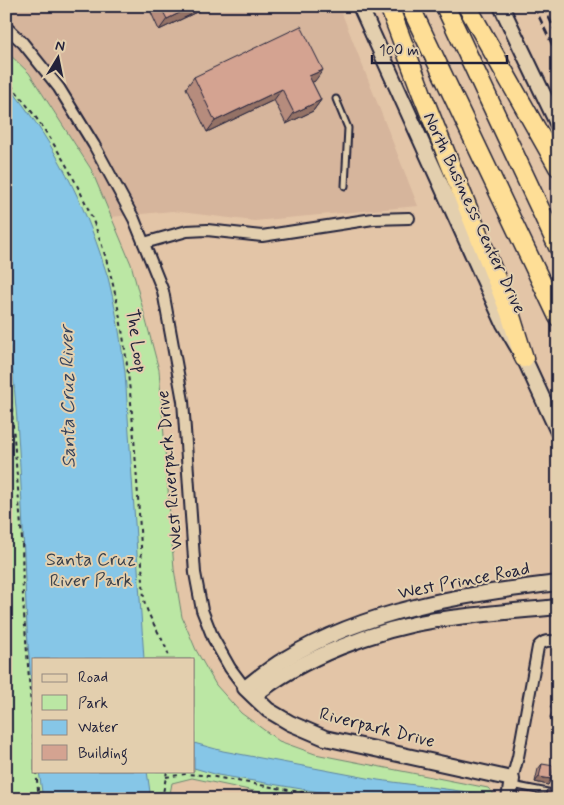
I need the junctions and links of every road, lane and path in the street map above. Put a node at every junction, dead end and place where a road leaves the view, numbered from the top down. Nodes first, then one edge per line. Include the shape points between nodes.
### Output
1 (360, 6) edge
2 (389, 6) edge
3 (410, 6) edge
4 (445, 6) edge
5 (467, 6) edge
6 (501, 6) edge
7 (6, 27) edge
8 (6, 79) edge
9 (336, 99) dead end
10 (558, 125) edge
11 (558, 167) edge
12 (345, 186) dead end
13 (409, 218) dead end
14 (144, 243) junction
15 (558, 247) edge
16 (558, 317) edge
17 (6, 336) edge
18 (524, 358) junction
19 (558, 432) edge
20 (555, 583) edge
21 (558, 607) edge
22 (558, 642) edge
23 (170, 658) edge
24 (250, 692) junction
25 (32, 718) edge
26 (36, 772) edge
27 (167, 772) edge
28 (166, 777) junction
29 (512, 782) junction
30 (558, 794) edge
31 (39, 799) edge
32 (162, 799) edge
33 (340, 799) edge
34 (509, 799) edge

1 - 18 street, North Business Center Drive via 500,316
2 - 18 highway via 510,313
3 - 16 highway
4 - 15 highway
5 - 11 highway
6 - 10 street
7 - 14 street, West Riverpark Drive via 59,88 115,183
8 - 23 path, The Loop via 56,147 79,190 106,257 126,347 144,600
9 - 12 lane via 348,128
13 - 14 street via 373,219 262,236 187,231
14 - 24 street, West Riverpark Drive via 163,292 183,401 194,573 202,610 221,654
17 - 25 path
18 - 19 street, North Business Center Drive
20 - 24 street, West Prince Road via 412,607 339,632 285,659
21 - 24 street, West Prince Road via 435,620 388,631 309,662
22 - 29 street via 546,641 538,647
24 - 29 street, Riverpark Drive via 268,710 325,738
26 - 31 path
27 - 28 path
28 - 32 path
28 - 33 path via 203,775
29 - 30 lane
29 - 34 street

